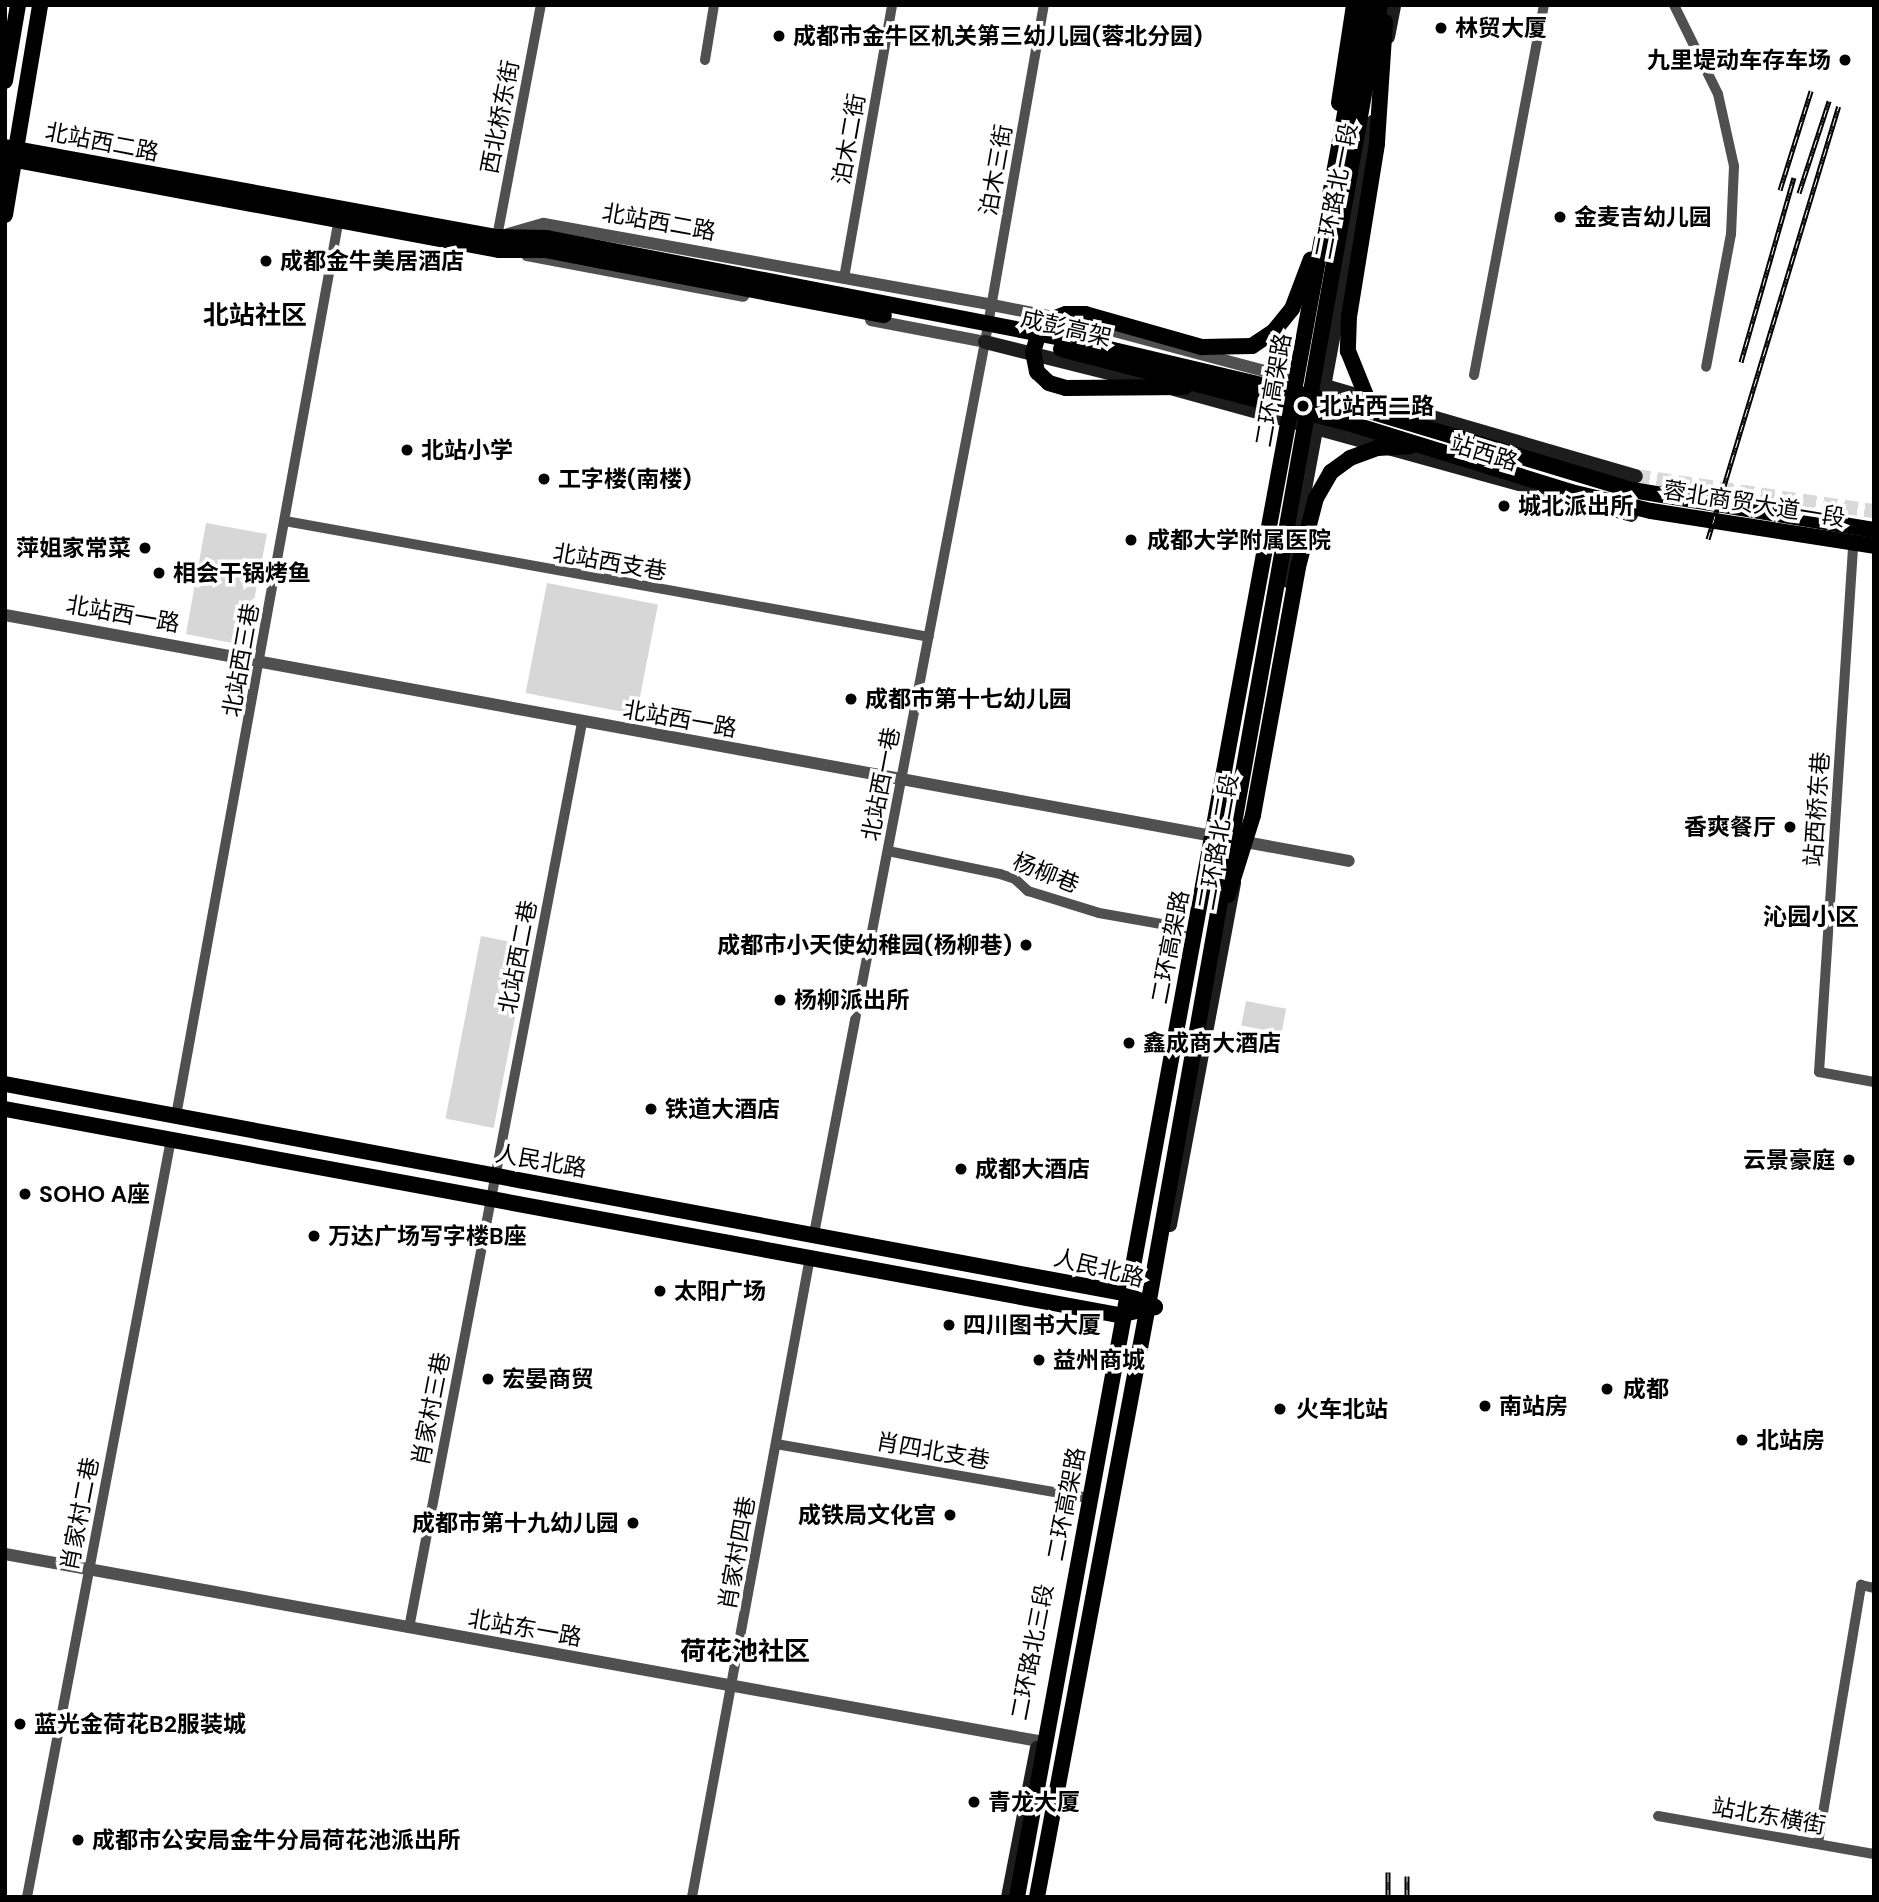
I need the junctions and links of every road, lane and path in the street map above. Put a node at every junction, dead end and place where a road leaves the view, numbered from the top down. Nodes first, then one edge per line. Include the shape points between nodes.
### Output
1 (18, 5) edge
2 (40, 5) edge
3 (541, 5) edge
4 (715, 5) edge
5 (891, 5) edge
6 (1044, 5) edge
7 (1357, 5) edge
8 (1365, 5) edge
9 (1383, 5) edge
10 (1394, 5) edge
11 (1544, 5) edge
12 (1674, 5) edge
13 (705, 60) dead end
14 (5, 81) edge
15 (10, 154) edge
16 (1336, 172) junction
17 (1332, 190) junction
18 (5, 215) edge
19 (340, 216) junction
20 (498, 243) junction
21 (692, 272) junction
22 (844, 278) junction
23 (992, 305) junction
24 (985, 342) junction
25 (1706, 367) dead end
26 (1474, 374) dead end
27 (1291, 378) junction
28 (1323, 385) junction
29 (1216, 388) junction
30 (1285, 417) junction
31 (1315, 426) junction
32 (1429, 429) junction
33 (1427, 446) junction
34 (1636, 476) tunnel mouth
35 (1631, 515) dead end
36 (285, 521) junction
37 (1874, 530) edge
38 (1853, 548) joint
39 (1874, 548) edge
40 (5, 615) edge
41 (929, 637) junction
42 (260, 660) junction
43 (582, 723) junction
44 (901, 778) junction
45 (1208, 835) junction
46 (1242, 841) junction
47 (888, 851) junction
48 (1349, 861) dead end
49 (1190, 929) junction
50 (1209, 958) junction
51 (1874, 1082) edge
52 (5, 1084) edge
53 (5, 1109) edge
54 (176, 1116) junction
55 (172, 1139) junction
56 (495, 1177) junction
57 (491, 1198) junction
58 (814, 1234) junction
59 (810, 1257) junction
60 (1123, 1293) junction
61 (1155, 1307) junction
62 (1119, 1315) junction
63 (776, 1444) junction
64 (1084, 1497) junction
65 (5, 1554) edge
66 (89, 1569) junction
67 (1874, 1588) edge
68 (409, 1628) junction
69 (732, 1687) junction
70 (1038, 1741) junction
71 (1658, 1816) dead end
72 (1818, 1843) junction
73 (1874, 1854) edge
74 (27, 1897) edge
75 (692, 1897) edge
76 (1008, 1897) edge
77 (1017, 1897) edge
78 (1037, 1897) edge
79 (1044, 1897) edge

1 - 14 main road
2 - 15 main road
3 - 20 street, 西北桥东街
4 - 13 street
5 - 22 street, 泊木二街
6 - 23 street, 泊木三街
7 - 16 main road via 1340,82
7 - 27 main road, 二环路北一段
8 - 16 main road, 二环高架路
9 - 32 main road via 1377,144 1348,351 1367,398
9 - 50 main road, 二环高架路
10 - 28 main road, 二环路北一段
11 - 26 street
12 - 25 street via 1718,94 1734,166 1731,234
15 - 18 main road
15 - 19 main road, 北站西二路
16 - 17 main road, 二环高架路
17 - 29 main road via 1292,309 1274,331 1252,346 1202,347 1085,314 1066,313 1045,326 1033,352 1037,372 1049,383 1066,388
17 - 77 main road, 二环高架路
19 - 20 main road, 北站西二路
19 - 36 street, 北站西三巷
20 - 21 main road
20 - 22 street, 北站西二路 via 544,224
20 - 24 street, 北站西二路
21 - 29 main road, 成彭高架 via 1062,349
21 - 32 main road, 成彭高架 via 1067,339
22 - 23 street, 北站西二路
23 - 24 street, 泊木三街
23 - 27 street, 北站西二路 via 1084,323
24 - 30 main road, 北站西二路
24 - 41 street, 北站西一巷
27 - 28 main road, 站西路
27 - 30 main road, 二环路北二段
28 - 31 main road, 二环路北二段
28 - 34 main road, 站西路
29 - 33 main road, 成彭高架
30 - 31 main road, 站西路
30 - 45 main road, 二环路北二段
31 - 35 main road, 站西路 via 1503,483
31 - 46 main road, 二环路北二段
32 - 37 main road, 蓉北商贸大道一段 via 1632,490
33 - 39 main road, 蓉北商贸大道一段 via 1572,492 1651,511
33 - 50 main road via 1377,448 1350,458 1331,472 1316,498 1300,555 1253,815
36 - 41 street, 北站西支巷
36 - 42 street, 北站西三巷
38 - 39 main road, 蓉北商贸大道一段
38 - 51 street, 站西桥东巷 via 1819,1072
40 - 42 street, 北站西一路
41 - 44 street, 北站西一巷
42 - 43 street, 北站西一路
42 - 54 street, 北站西三巷
43 - 44 street, 北站西一路
43 - 56 street, 北站西二巷
44 - 45 street, 北站西一路
44 - 47 street, 北站西一巷
45 - 46 street, 北站西一路
45 - 49 main road, 二环路北二段
46 - 48 street, 北站西一路
46 - 61 main road, 二环路北二段
47 - 49 street, 杨柳巷 via 1000,874 1028,891 1099,913
47 - 58 street, 北站西一巷
49 - 60 main road, 二环路北二段
50 - 78 main road, 二环高架路
52 - 54 main road, 人民北路
53 - 55 main road, 人民北路
54 - 56 main road, 人民北路
55 - 57 main road, 人民北路
55 - 66 street, 肖家村二巷
56 - 57 street, 北站西二巷
56 - 58 main road, 人民北路
57 - 59 main road, 人民北路
57 - 68 street, 肖家村三巷
58 - 60 main road, 人民北路
59 - 62 main road, 人民北路
59 - 63 street, 肖家村四巷
60 - 61 main road, 人民北路
60 - 62 main road, 二环路北三段
61 - 62 main road, 人民北路
61 - 79 main road
62 - 64 main road, 二环路北三段
63 - 64 street, 肖四北支巷
63 - 69 street, 肖家村四巷
64 - 70 main road, 二环路北三段
65 - 66 street, 北站东一路
66 - 68 street, 北站东一路
66 - 74 street, 肖家村二巷
67 - 72 street via 1861,1585
68 - 69 street, 北站东一路
69 - 70 street, 北站东一路
69 - 75 street, 肖家村四巷
70 - 76 main road, 二环路北三段
71 - 72 street, 站北东横街
72 - 73 street, 站北东横街

